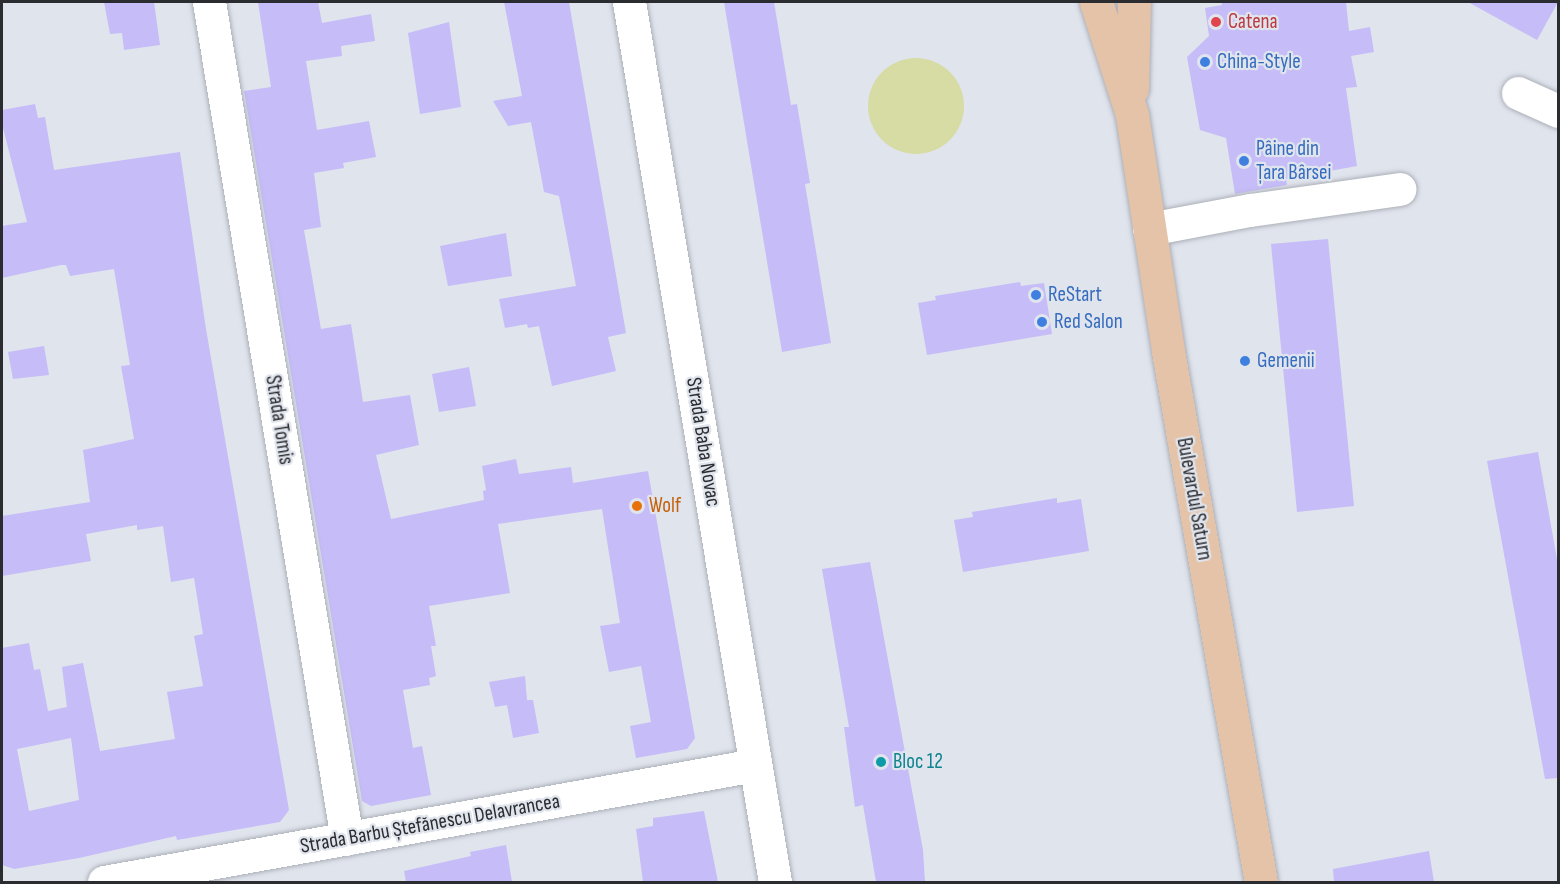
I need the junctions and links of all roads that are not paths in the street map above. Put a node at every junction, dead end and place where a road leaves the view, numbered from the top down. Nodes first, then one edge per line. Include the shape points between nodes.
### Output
1 (209, 2) edge
2 (629, 2) edge
3 (1096, 2) edge
4 (1134, 2) edge
5 (1518, 93) dead end
6 (1558, 111) edge
7 (1132, 115) junction
8 (1400, 189) dead end
9 (1149, 229) junction
10 (755, 765) junction
11 (347, 839) junction
12 (104, 882) edge
13 (775, 882) edge
14 (1262, 882) edge

1 - 11 street, Strada Tomis
2 - 10 street, Strada Baba Novac
3 - 7 main road, Bulevardul Saturn
4 - 7 main road, Bulevardul Saturn
5 - 6 street
7 - 9 main road, Bulevardul Saturn
8 - 9 street
9 - 14 main road, Bulevardul Saturn
10 - 11 street, Strada Barbu Ștefănescu Delavrancea
10 - 13 street, Strada Baba Novac
11 - 12 street, Strada Barbu Ștefănescu Delavrancea

